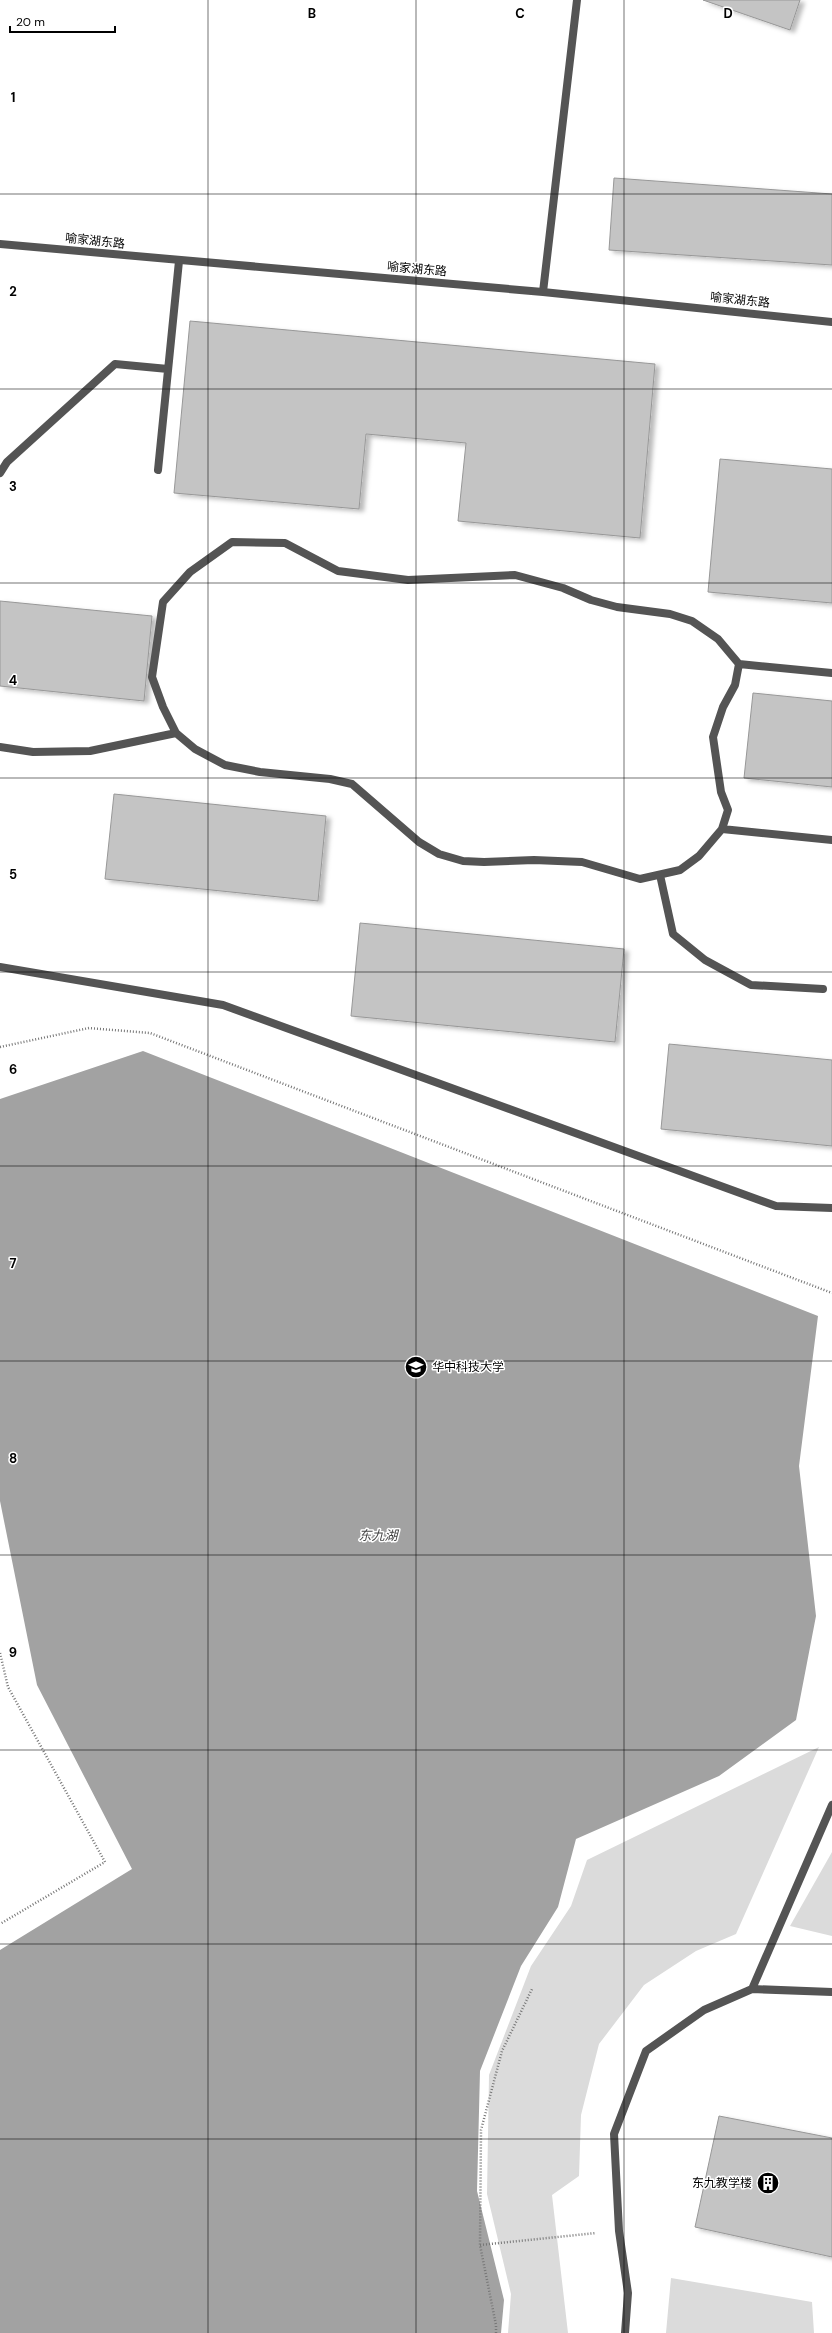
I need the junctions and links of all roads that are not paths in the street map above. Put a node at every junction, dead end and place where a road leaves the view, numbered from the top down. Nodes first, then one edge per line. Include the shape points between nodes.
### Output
1 (577, 0) edge
2 (0, 244) edge
3 (179, 261) junction
4 (543, 292) junction
5 (832, 322) edge
6 (168, 369) junction
7 (158, 470) dead end
8 (0, 473) edge
9 (739, 664) junction
10 (832, 673) edge
11 (176, 733) junction
12 (0, 747) edge
13 (722, 829) junction
14 (832, 840) edge
15 (660, 875) junction
16 (0, 967) edge
17 (823, 989) dead end
18 (832, 1208) edge
19 (832, 1805) edge
20 (752, 1989) junction
21 (832, 1992) edge
22 (625, 2333) edge

1 - 4 street
2 - 3 street, 喻家湖东路
3 - 4 street, 喻家湖东路
3 - 6 street
4 - 5 street, 喻家湖东路
6 - 7 street
6 - 8 street via 115,364 7,462
9 - 10 street
9 - 11 street via 718,639 692,621 670,614 617,607 515,575 408,580 338,571 285,543 232,542 190,572 163,602 152,677
9 - 13 street via 735,685 723,707 713,737 721,792 728,810
11 - 12 street via 90,751 33,752
11 - 15 street via 195,749 225,765 352,784 419,842 439,854 463,861 582,862 640,879
13 - 14 street
13 - 15 street via 699,856 680,870
15 - 17 street via 673,934 705,960 751,985
16 - 18 street via 223,1005 776,1206
19 - 20 street
20 - 21 street
20 - 22 street via 704,2010 646,2050 614,2134 619,2231 628,2293

